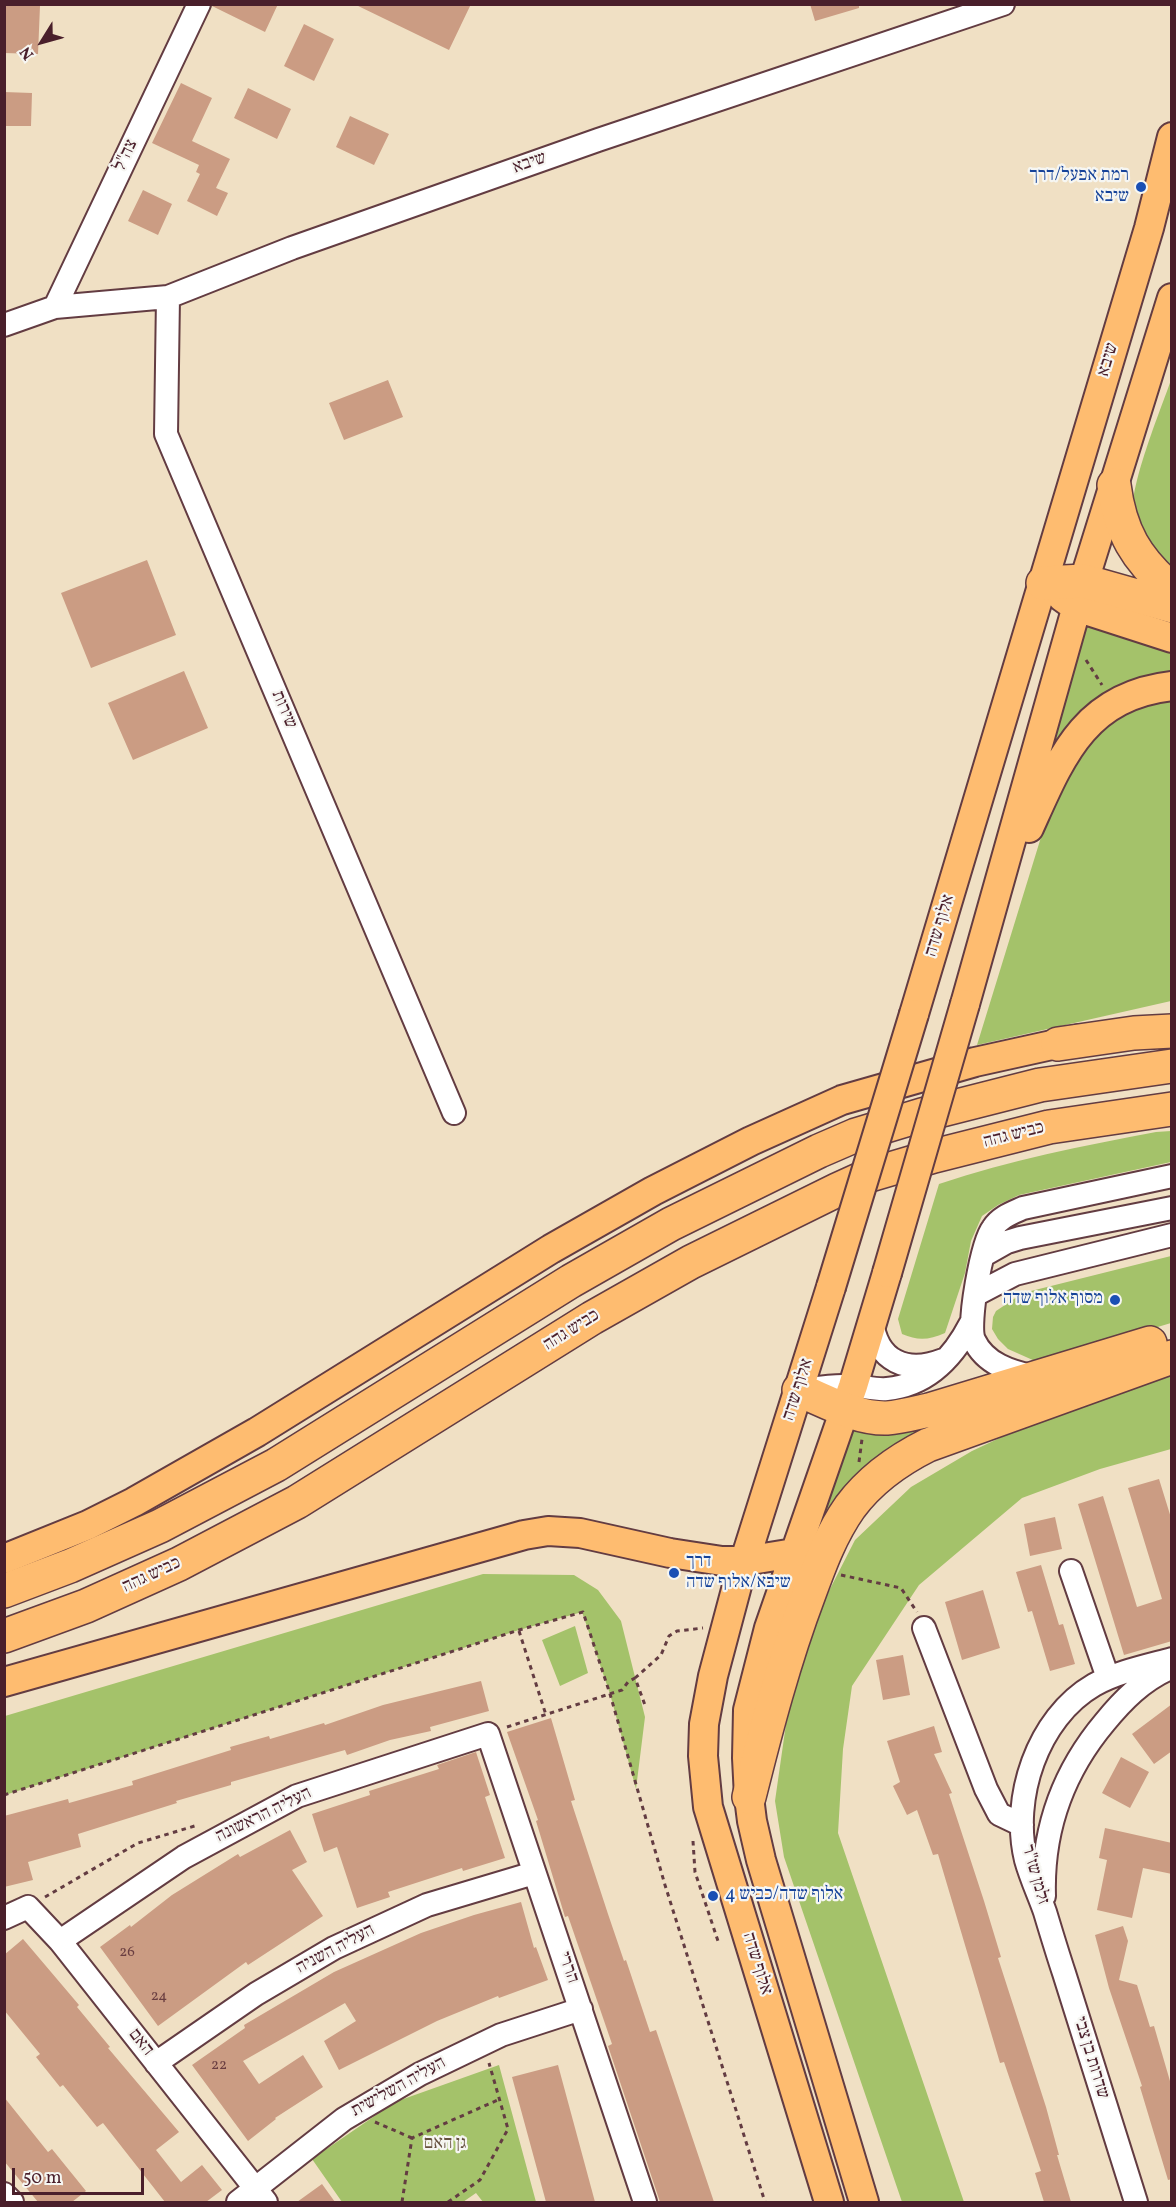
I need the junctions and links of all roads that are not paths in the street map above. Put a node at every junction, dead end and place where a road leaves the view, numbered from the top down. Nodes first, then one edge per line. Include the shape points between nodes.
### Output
1 (199, 4) edge
2 (1003, 4) edge
3 (1172, 137) edge
4 (168, 297) junction
5 (1172, 298) edge
6 (55, 307) junction
7 (4, 325) edge
8 (1114, 485) junction
9 (1043, 583) junction
10 (1172, 590) edge
11 (1080, 594) junction
12 (1172, 606) edge
13 (1172, 638) edge
14 (1172, 687) edge
15 (992, 909) junction
16 (1172, 1016) edge
17 (1172, 1030) edge
18 (1058, 1044) junction
19 (1172, 1066) edge
20 (1172, 1109) edge
21 (454, 1113) dead end
22 (1172, 1176) edge
23 (1172, 1208) edge
24 (1172, 1235) edge
25 (984, 1255) junction
26 (975, 1295) junction
27 (872, 1321) junction
28 (971, 1323) junction
29 (1172, 1336) edge
30 (1172, 1357) edge
31 (950, 1358) junction
32 (1035, 1377) junction
33 (799, 1390) junction
34 (854, 1404) junction
35 (670, 1553) junction
36 (794, 1553) junction
37 (4, 1559) edge
38 (745, 1560) junction
39 (1071, 1571) dead end
40 (4, 1591) edge
41 (733, 1601) junction
42 (924, 1628) road end
43 (4, 1636) edge
44 (1172, 1659) edge
45 (1172, 1667) edge
46 (1108, 1678) junction
47 (4, 1682) edge
48 (488, 1734) joint
49 (749, 1797) junction
50 (1022, 1825) junction
51 (534, 1873) junction
52 (1045, 1913) junction
53 (4, 1918) edge
54 (60, 1941) junction
55 (581, 2009) junction
56 (156, 2063) junction
57 (4, 2194) edge
58 (253, 2198) edge
59 (12, 2202) edge
60 (645, 2202) edge
61 (829, 2202) edge
62 (864, 2202) edge
63 (1136, 2202) edge

1 - 6 street, צה"ל
2 - 4 street, שיבא via 598,140 292,248
3 - 9 main road, שיבא via 1149,228
4 - 6 street, שיבא
4 - 21 street, שירות via 166,434
5 - 8 main road
6 - 7 street, שיבא
8 - 10 highway via 1119,518 1131,544
8 - 11 main road
9 - 11 highway
9 - 33 main road, אלוף שדה, bridge
11 - 12 highway
11 - 13 main road
11 - 15 main road, אלוף שדה
14 - 15 main road via 1147,690 1115,704 1089,723 1065,751
15 - 27 main road, אלוף שדה, bridge
16 - 18 main road
17 - 18 highway
18 - 37 main road via 975,1062 842,1100 751,1141 652,1191 551,1249 257,1432 134,1502
19 - 40 highway via 1040,1084 856,1135 819,1151 670,1224 580,1276 276,1465 160,1526
20 - 43 highway, כביש גהה via 1049,1126 870,1175 691,1262 592,1318 297,1502 170,1568 86,1606
22 - 25 street via 1023,1208 994,1226 988,1234
23 - 25 street via 1020,1238
24 - 26 street via 1015,1274
25 - 26 street
26 - 28 street
27 - 31 street via 881,1348 903,1366
27 - 34 main road, אלוף שדה
28 - 31 street
28 - 32 street via 974,1339 993,1362
29 - 32 highway
30 - 49 highway via 928,1445 906,1456 860,1495 829,1542 799,1620
31 - 34 street via 924,1379 886,1389
32 - 34 highway via 929,1410 886,1418
33 - 34 highway
33 - 38 main road, אלוף שדה
34 - 36 main road, אלוף שדה
35 - 38 main road via 722,1561
35 - 41 main road via 716,1578
35 - 47 main road via 580,1533 548,1531 524,1535
36 - 38 main road
36 - 49 main road, אלוף שדה via 748,1710
38 - 41 main road, אלוף שדה
39 - 46 street
41 - 61 main road, אלוף שדה via 704,1724 708,1808
42 - 50 street via 986,1789 999,1814
44 - 46 street, זלמן שז"ר
45 - 52 street, זלמן שז"ר via 1142,1683 1120,1704 1089,1741 1069,1774 1047,1844
46 - 50 street, זלמן שז"ר via 1075,1700 1055,1721 1029,1773
48 - 51 street, הררי
48 - 54 street, העליה הראשונה via 297,1796 184,1857
49 - 62 main road, אלוף שדה via 760,1860
50 - 52 street, זלמן שז"ר via 1026,1860
51 - 55 street, הררי
51 - 56 street, העליה השניה via 428,1905 334,1948 256,1994
52 - 63 street, שדרות בן צבי
53 - 54 street, האם via 28,1907
54 - 56 street, האם
55 - 58 street, העליה השלישית via 501,2035 420,2074 353,2114
55 - 60 street, הררי
56 - 58 street, האם
57 - 59 street

